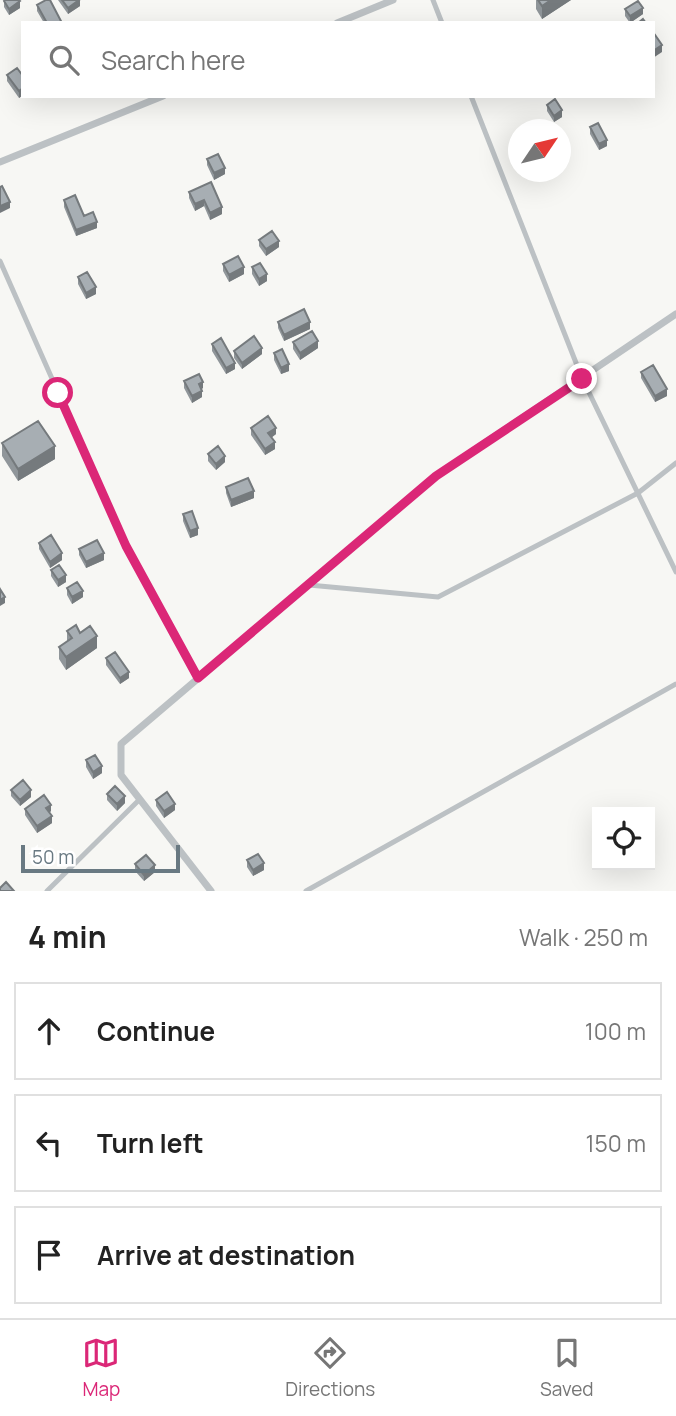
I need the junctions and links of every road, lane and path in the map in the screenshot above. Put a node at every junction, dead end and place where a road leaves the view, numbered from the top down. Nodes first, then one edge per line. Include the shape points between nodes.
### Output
1 (393, 0) edge
2 (433, 0) edge
3 (342, 21) edge
4 (441, 21) edge
5 (158, 98) edge
6 (472, 98) edge
7 (0, 162) edge
8 (0, 261) edge
9 (676, 314) edge
10 (582, 379) junction
11 (676, 463) edge
12 (638, 493) junction
13 (676, 572) edge
14 (309, 585) junction
15 (198, 678) junction
16 (676, 684) edge
17 (140, 799) junction
18 (47, 891) edge
19 (211, 891) edge
20 (306, 891) edge

1 - 3 street
2 - 4 lane
5 - 7 street
6 - 10 lane
8 - 15 lane via 126,546
9 - 10 street
10 - 12 lane
10 - 14 street via 436,476
11 - 12 lane
12 - 13 lane
12 - 14 lane via 438,597
14 - 15 street
15 - 17 street via 121,744 121,775
16 - 20 lane
17 - 18 lane
17 - 19 street

